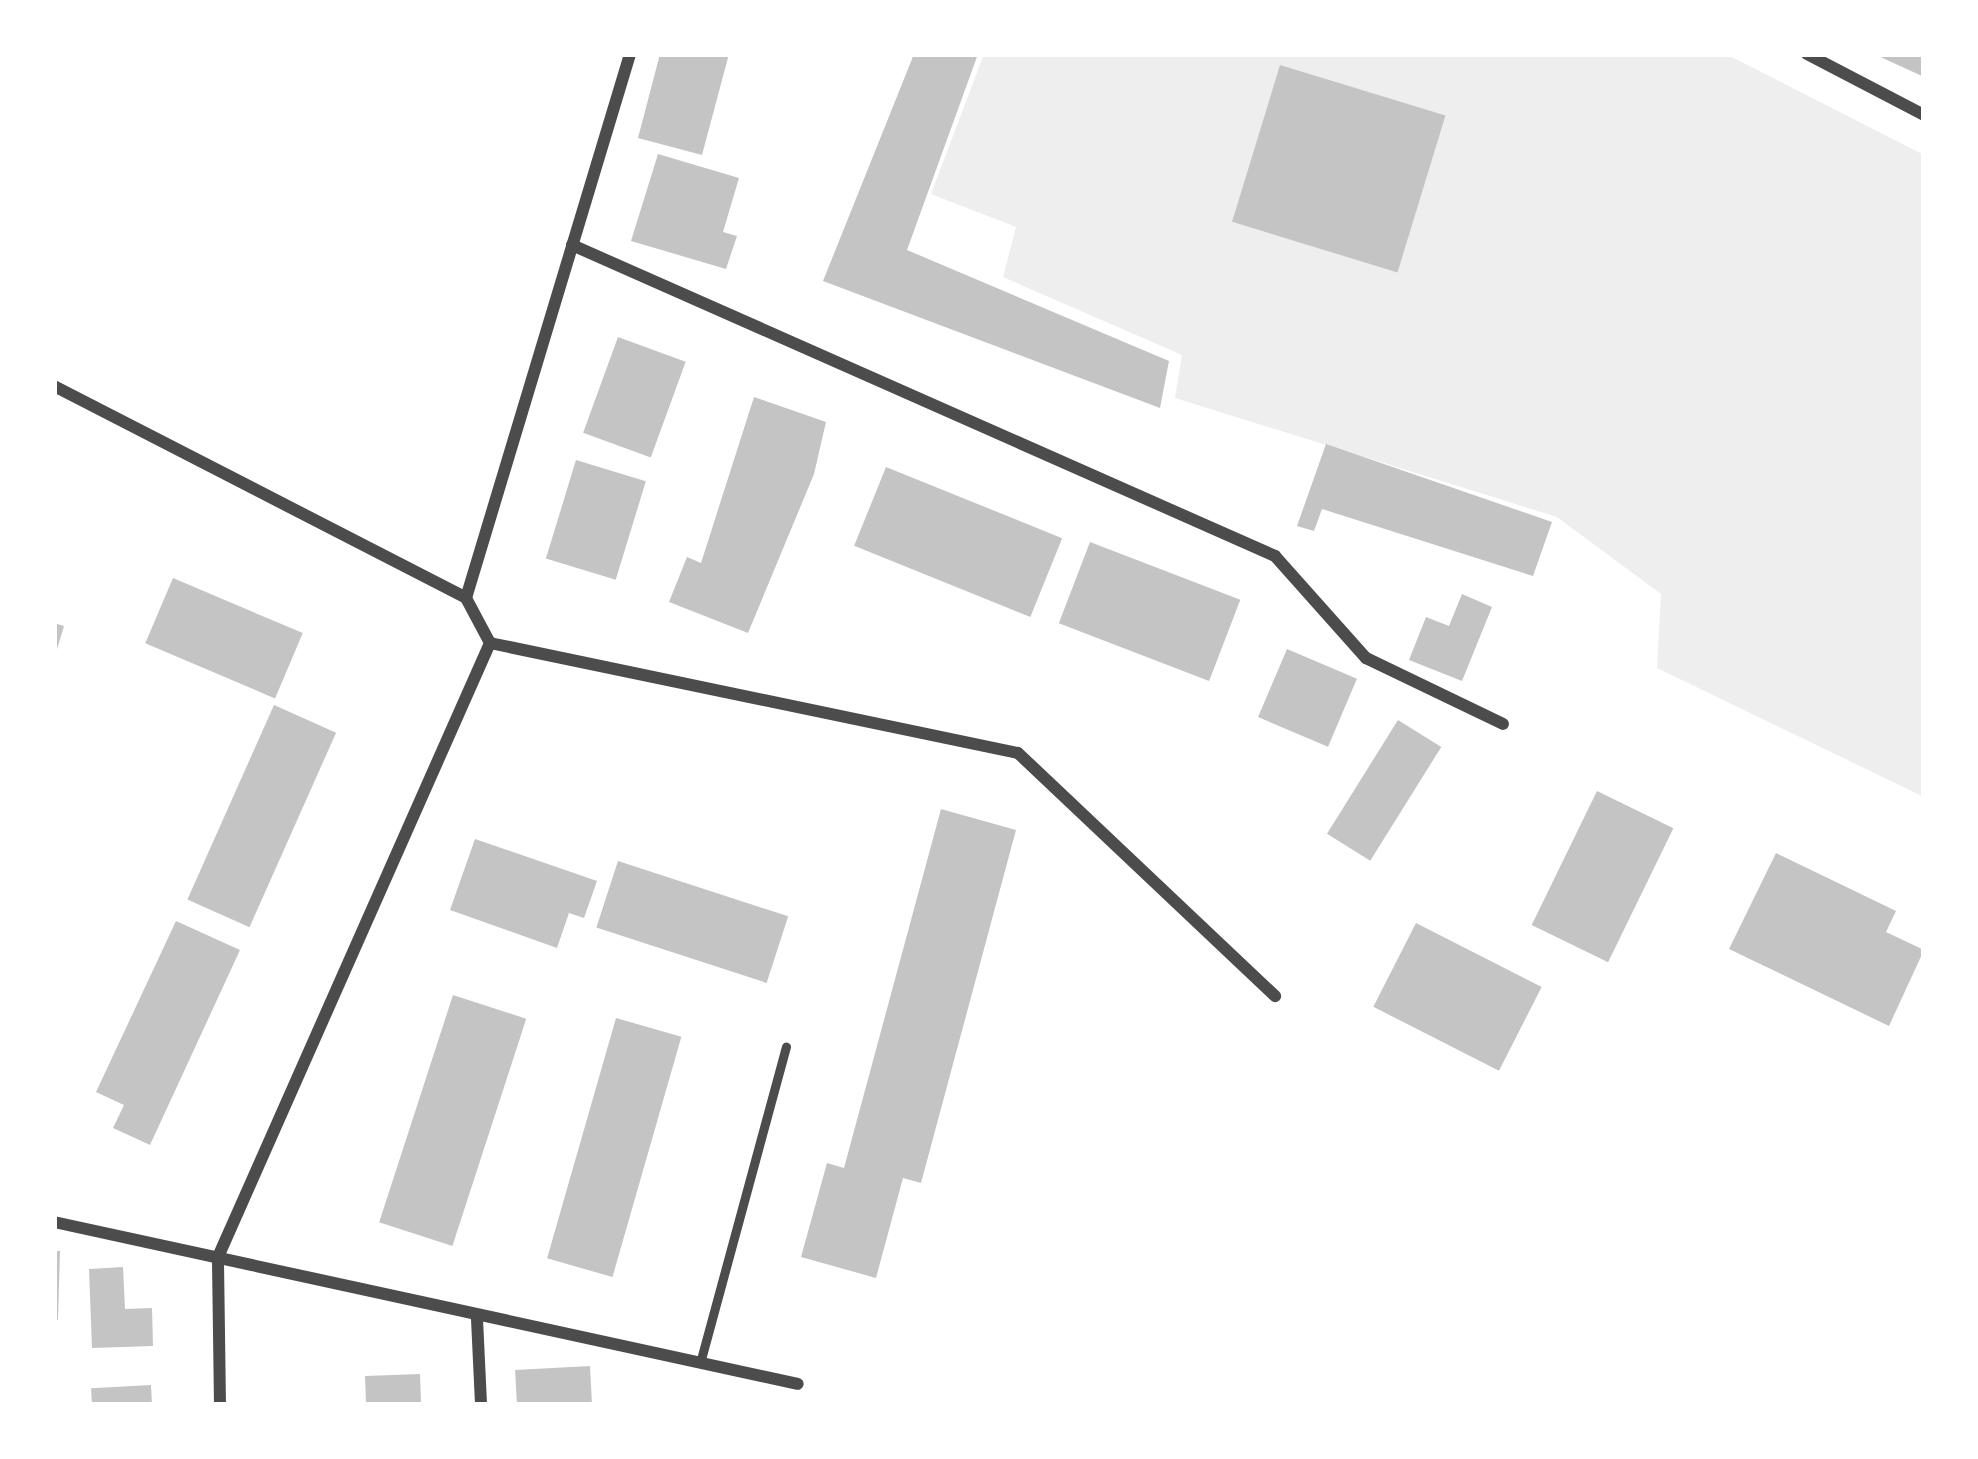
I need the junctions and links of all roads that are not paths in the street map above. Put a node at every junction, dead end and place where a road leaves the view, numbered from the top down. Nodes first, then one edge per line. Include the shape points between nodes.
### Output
1 (630, 54) edge
2 (1808, 54) edge
3 (1924, 115) edge
4 (572, 245) junction
5 (54, 386) edge
6 (466, 598) junction
7 (490, 643) junction
8 (1503, 724) dead end
9 (1275, 996) dead end
10 (786, 1046) dead end
11 (54, 1222) edge
12 (218, 1258) junction
13 (477, 1319) junction
14 (700, 1364) junction
15 (798, 1384) dead end
16 (220, 1405) edge
17 (481, 1405) edge

1 - 4 street
2 - 3 street
4 - 6 street
4 - 8 street via 1275,556 1366,658
5 - 6 street
6 - 7 street
7 - 9 street via 1018,753
7 - 12 street
10 - 14 lane
11 - 12 street
12 - 13 street
12 - 16 street
13 - 14 street
13 - 17 street
14 - 15 street

